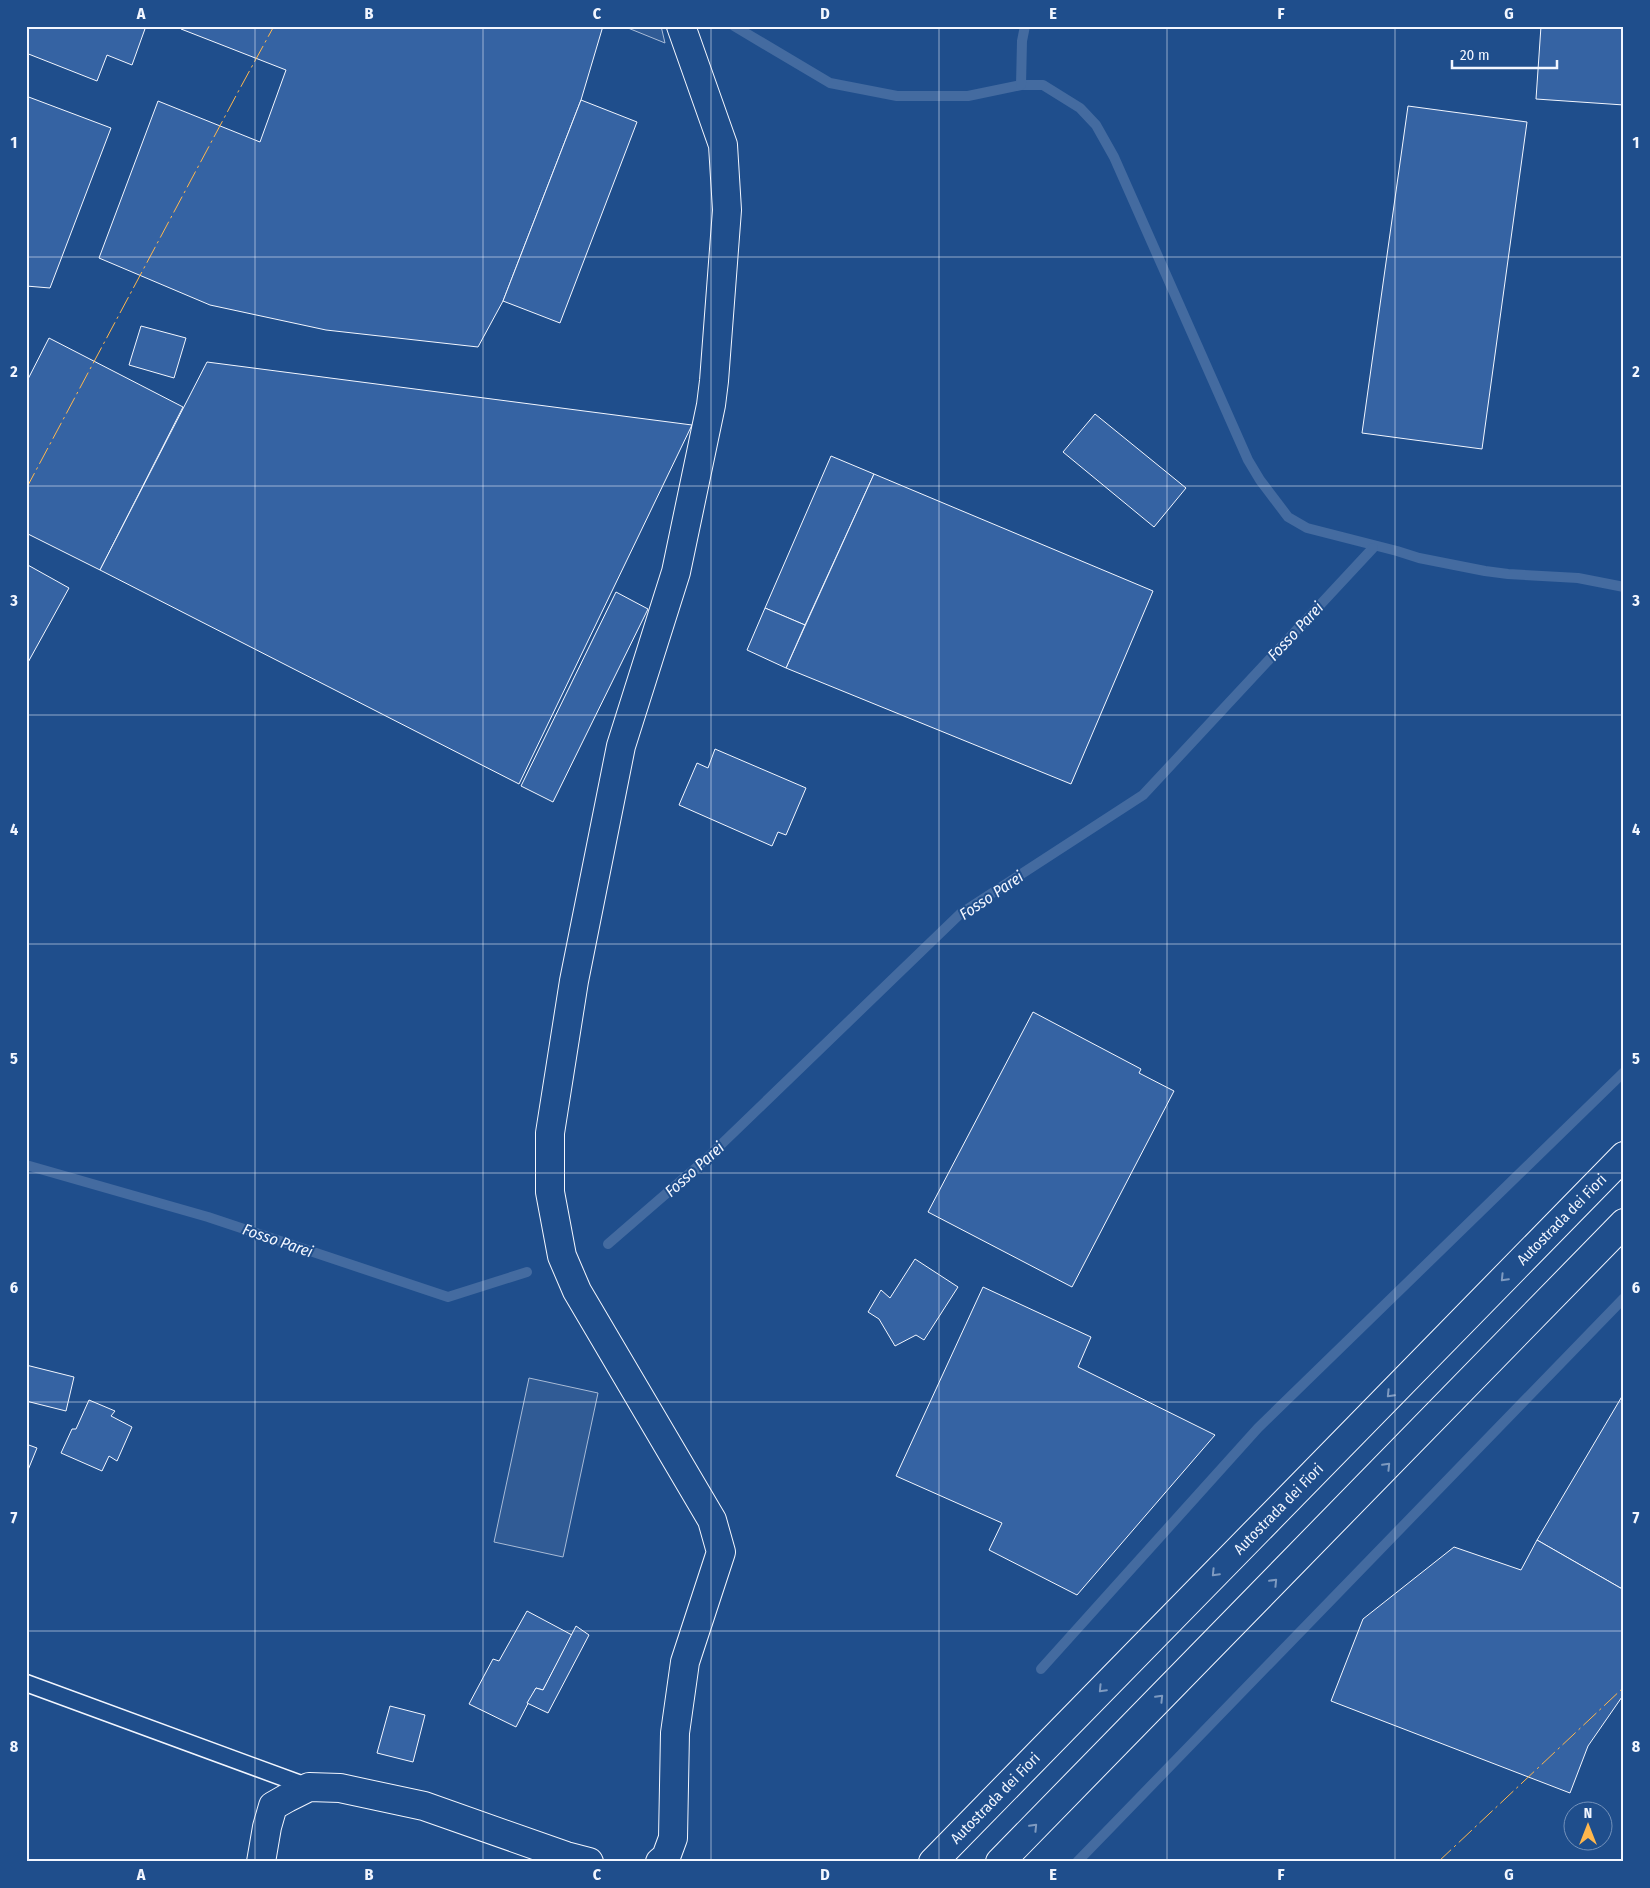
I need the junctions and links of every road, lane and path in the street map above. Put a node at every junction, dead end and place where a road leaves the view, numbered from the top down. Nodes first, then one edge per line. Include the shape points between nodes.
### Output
1 (681, 26) edge
2 (1624, 1156) edge
3 (1624, 1223) edge
4 (26, 1684) edge
5 (310, 1787) junction
6 (261, 1862) edge
7 (589, 1862) edge
8 (660, 1862) edge
9 (932, 1862) edge
10 (1000, 1862) edge

1 - 8 main road via 723,145 727,210 714,381 676,572 621,746 574,981 550,1133 550,1192 562,1256 577,1291 712,1520 721,1552 685,1662 675,1733 673,1838 666,1857
2 -> 9 main road, Autostrada dei Fiori
10 -> 3 main road
4 - 5 lane
5 - 6 main road via 273,1806
5 - 7 main road via 340,1788 424,1806

